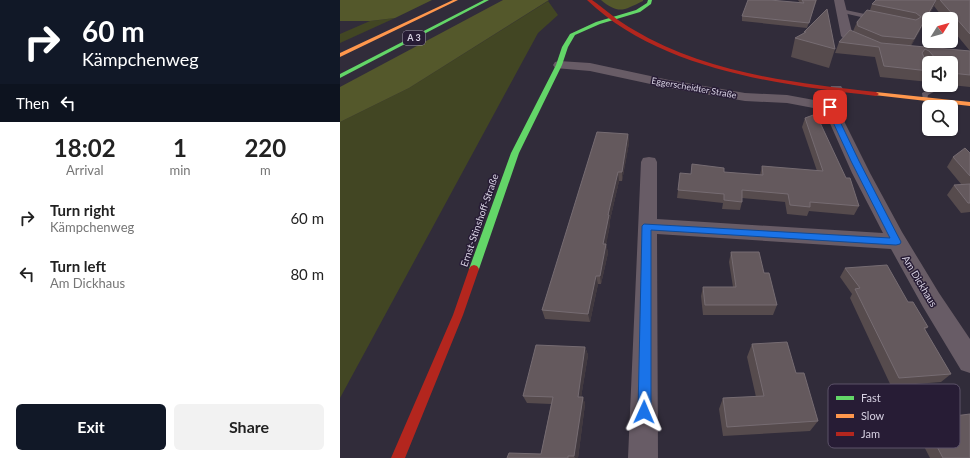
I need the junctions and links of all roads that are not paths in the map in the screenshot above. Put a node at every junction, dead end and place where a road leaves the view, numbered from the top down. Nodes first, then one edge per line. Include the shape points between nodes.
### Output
1 (456, 0) edge
2 (487, 0) edge
3 (589, 0) edge
4 (650, 0) edge
5 (839, 0) edge
6 (841, 11) junction
7 (614, 19) junction
8 (884, 20) edge
9 (849, 37) edge
10 (340, 55) edge
11 (559, 64) junction
12 (340, 76) edge
13 (929, 92) edge
14 (833, 98) junction
15 (925, 99) junction
16 (970, 104) edge
17 (649, 162) dead end
18 (647, 226) junction
19 (896, 242) junction
20 (970, 361) edge
21 (398, 458) edge
22 (644, 458) edge

1 - 10 main road, A 3
2 - 12 main road, A 3
3 - 7 main road, Eggerscheidter Straße
4 - 7 main road, Ernst-Stinshoff-Straße via 649,4 638,11
5 - 6 street
6 - 8 lane
6 - 9 street
7 - 11 main road, Ernst-Stinshoff-Straße via 573,34 565,46
7 - 14 main road, Eggerscheidter Straße via 635,32 690,57
11 - 14 street, Eggerscheidter Straße via 590,67 745,97
11 - 21 main road, Ernst-Stinshoff-Straße via 515,153 458,315
13 - 15 lane via 924,94
14 - 15 main road, Eggerscheidter Straße
14 - 19 street, Am Dickhaus via 855,161
15 - 16 main road, Eggerscheidter Straße
17 - 18 street
18 - 19 street
18 - 22 street
19 - 20 street, Am Dickhaus

